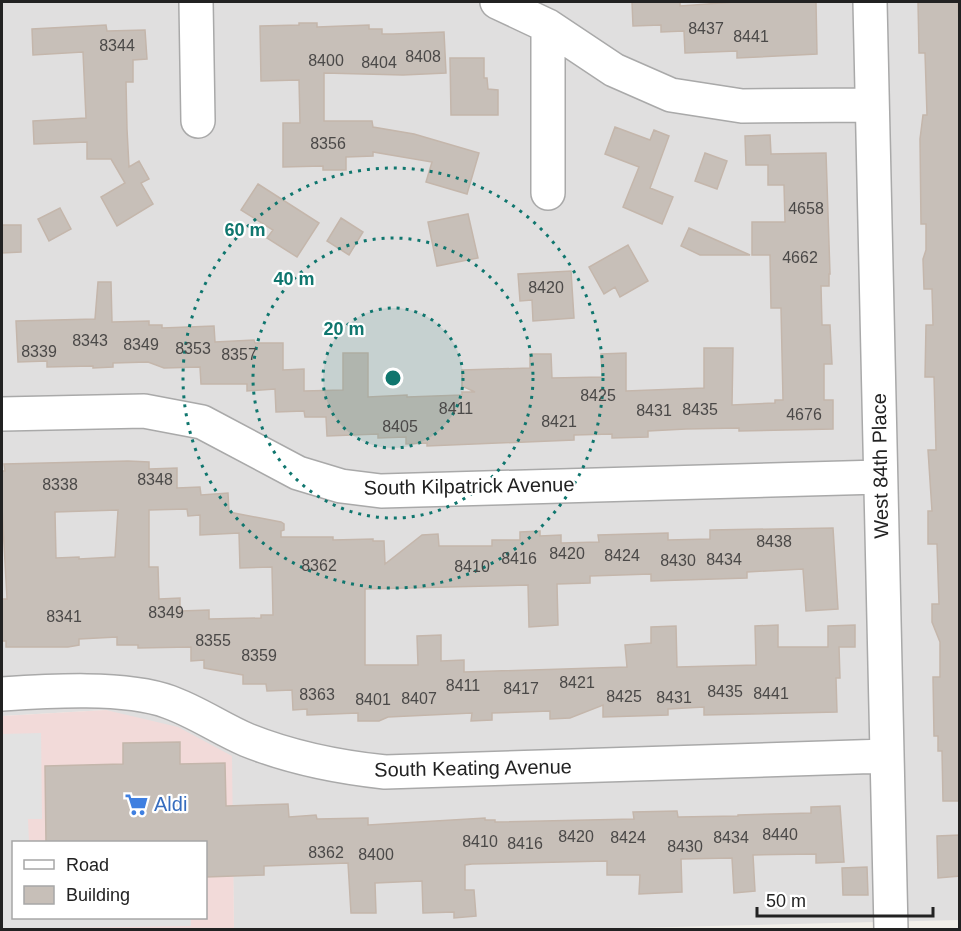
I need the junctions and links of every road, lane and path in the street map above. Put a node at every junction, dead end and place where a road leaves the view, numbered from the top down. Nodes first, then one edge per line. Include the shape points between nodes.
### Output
1 (196, 2) edge
2 (497, 2) edge
3 (870, 2) edge
4 (548, 26) junction
5 (872, 105) junction
6 (198, 120) dead end
7 (548, 193) dead end
8 (2, 414) edge
9 (880, 477) junction
10 (2, 694) edge
11 (886, 756) junction
12 (891, 930) edge

1 - 6 street
2 - 4 street
3 - 5 street, West 84th Place
4 - 5 street via 614,70 671,95 742,106
4 - 7 street
5 - 9 street, West 84th Place
8 - 9 street, South Kilpatrick Avenue via 144,411 202,422 298,473 341,486 381,490
9 - 11 street, West 84th Place
10 - 11 street, South Keating Avenue via 80,691 159,699 245,740 287,755 335,767 384,772
11 - 12 street, West 84th Place

